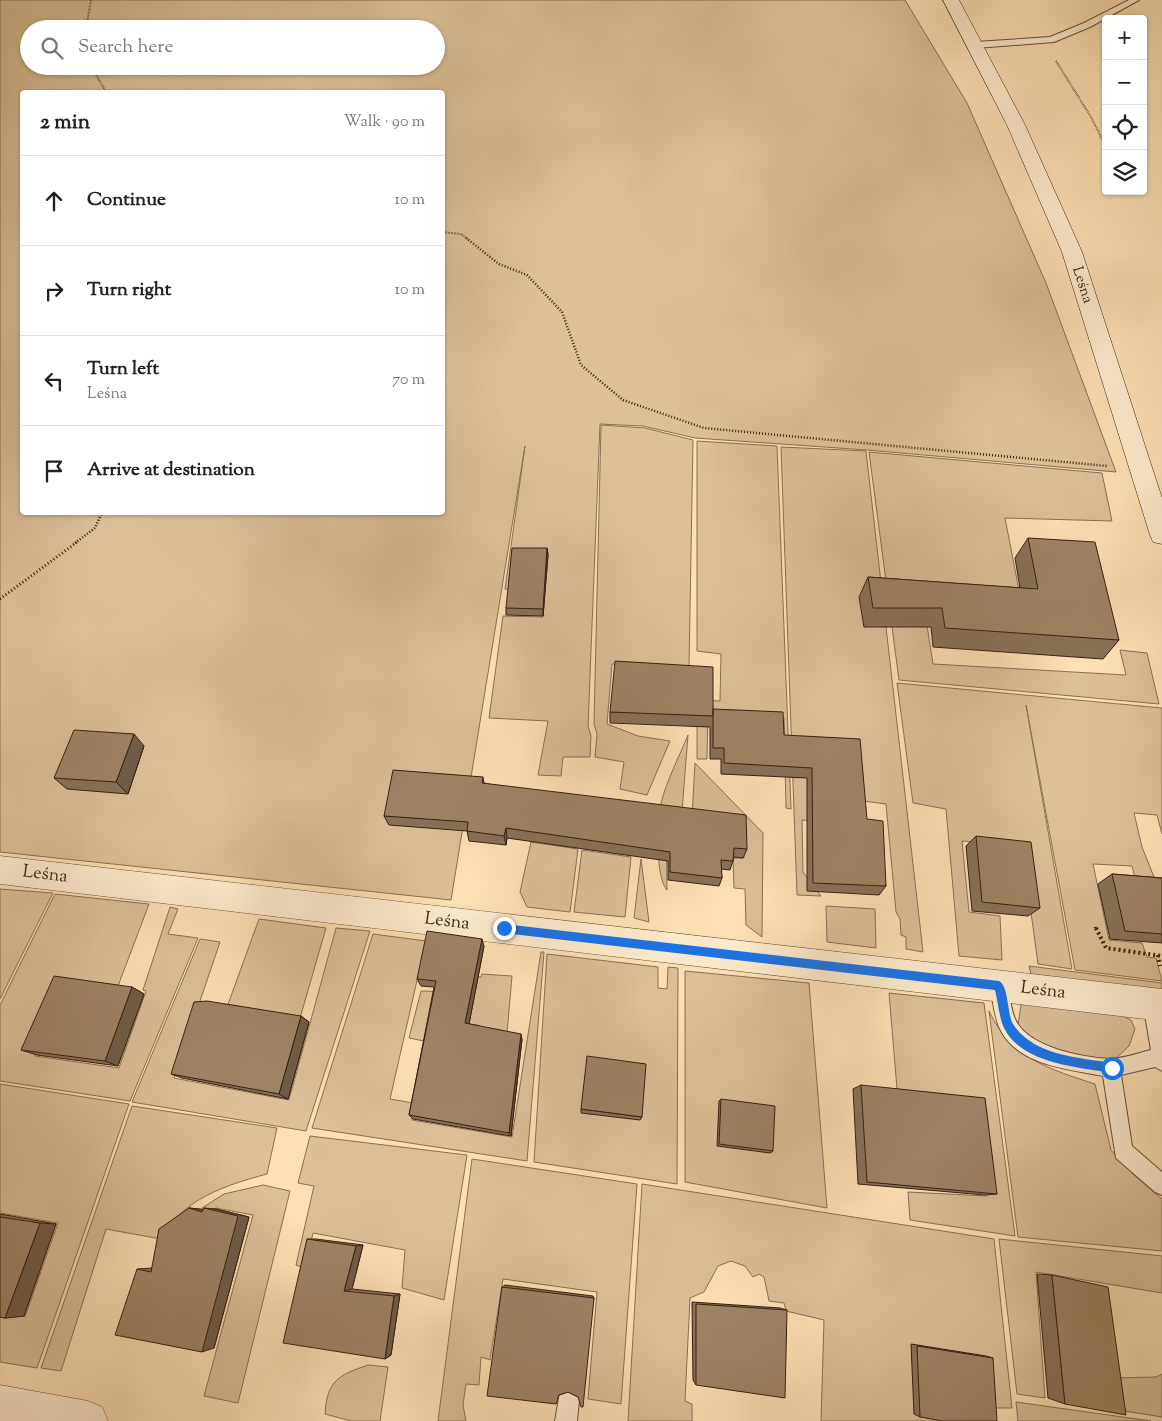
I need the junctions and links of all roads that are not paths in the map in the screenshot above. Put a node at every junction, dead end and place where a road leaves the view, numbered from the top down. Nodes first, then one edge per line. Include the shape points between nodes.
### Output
1 (951, 0) edge
2 (1135, 0) edge
3 (976, 45) junction
4 (1162, 535) edge
5 (0, 870) edge
6 (999, 986) junction
7 (1157, 1004) edge
8 (1162, 1059) edge
9 (1112, 1068) junction
10 (1162, 1184) edge
11 (0, 1405) edge
12 (88, 1421) edge

1 - 3 street, Leśna
2 - 3 lane via 1070,33 1038,42
3 - 4 street, Leśna via 1016,125 1072,252
5 - 6 street, Leśna
6 - 7 street, Leśna
6 - 9 lane via 1008,1026 1028,1046 1050,1057
7 - 8 lane
8 - 9 lane
9 - 10 lane via 1123,1151
11 - 12 street

